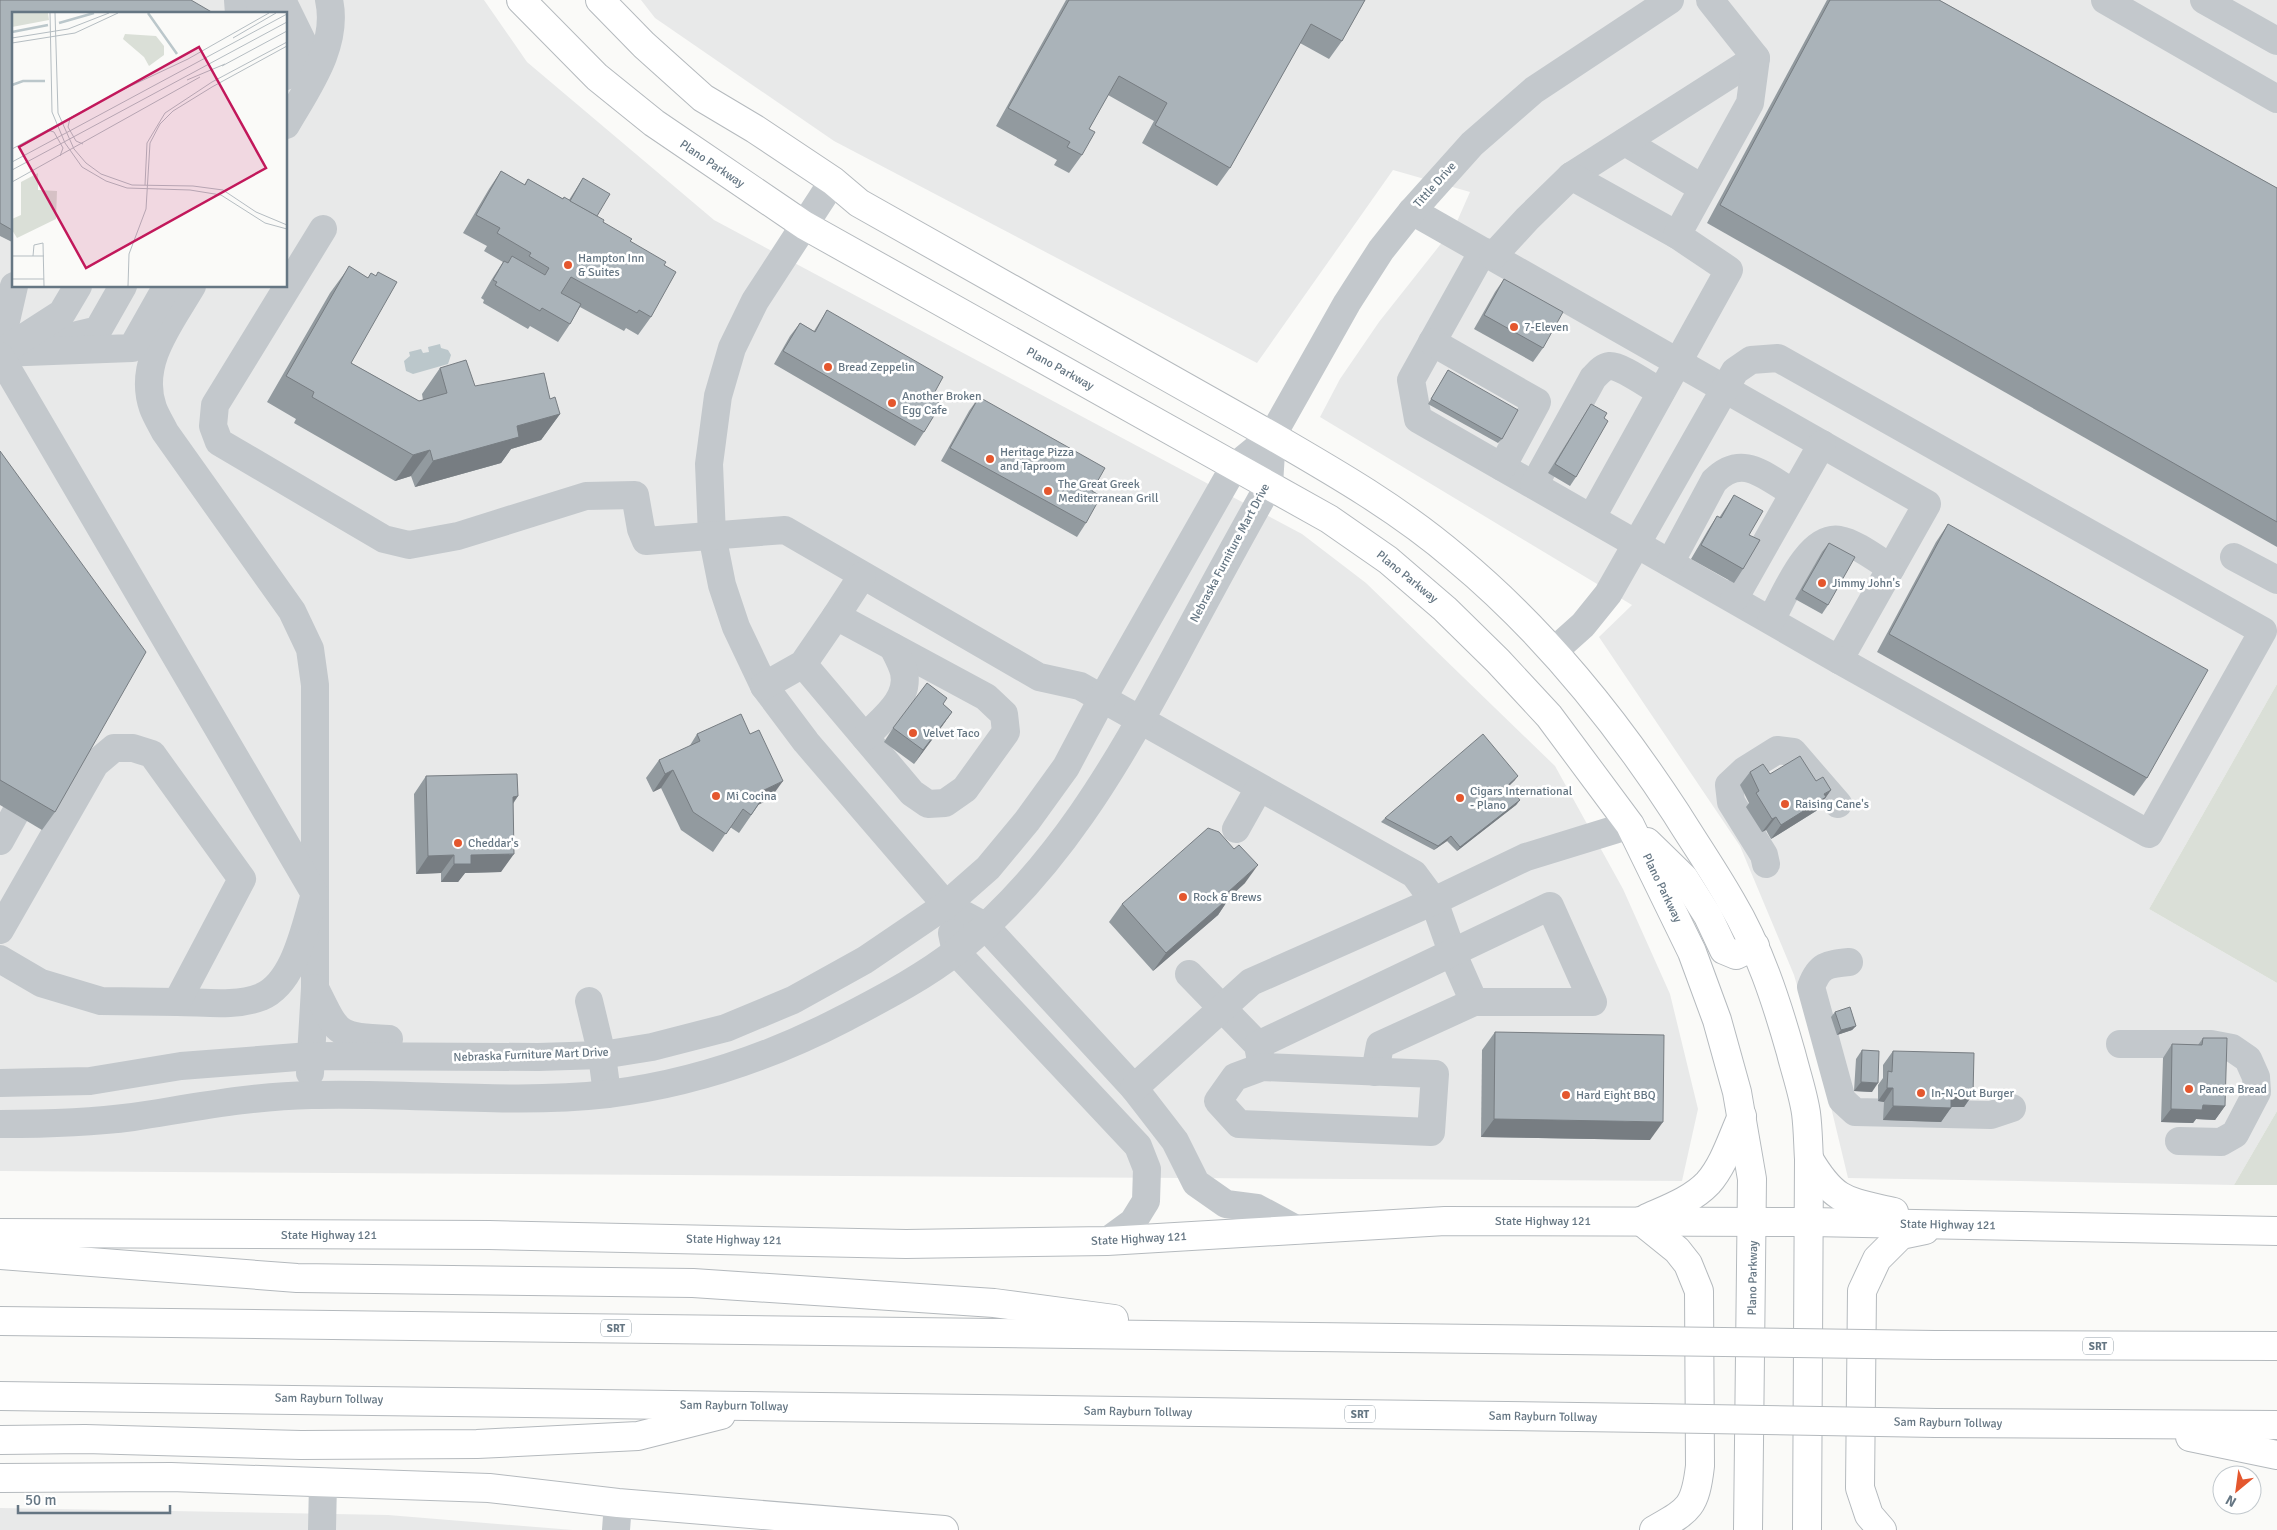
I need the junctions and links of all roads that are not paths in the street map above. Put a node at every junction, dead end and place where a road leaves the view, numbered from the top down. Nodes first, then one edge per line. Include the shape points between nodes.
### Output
1 (282, 0) edge
2 (329, 0) edge
3 (521, 0) edge
4 (600, 0) edge
5 (1670, 0) edge
6 (1710, 0) edge
7 (2105, 0) edge
8 (2204, 0) edge
9 (288, 12) edge
10 (288, 12) edge
11 (2277, 41) edge
12 (1756, 58) junction
13 (288, 73) edge
14 (2277, 99) edge
15 (288, 122) edge
16 (1625, 142) junction
17 (1571, 176) junction
18 (833, 181) junction
19 (1702, 188) junction
20 (1412, 211) junction
21 (804, 225) junction
22 (324, 229) dead end
23 (1677, 235) junction
24 (1488, 254) junction
25 (288, 287) edge
26 (14, 288) edge
27 (77, 288) edge
28 (122, 288) edge
29 (166, 288) edge
30 (191, 288) edge
31 (287, 288) edge
32 (1432, 342) junction
33 (0, 346) edge
34 (0, 354) edge
35 (1677, 361) junction
36 (1724, 388) junction
37 (1661, 392) junction
38 (1272, 436) junction
39 (1822, 444) junction
40 (1502, 466) junction
41 (1234, 467) junction
42 (1269, 485) junction
43 (1534, 485) junction
44 (1794, 493) junction
45 (1592, 518) junction
46 (712, 535) junction
47 (1637, 544) junction
48 (2234, 557) dead end
49 (1670, 563) junction
50 (1891, 568) junction
51 (862, 576) junction
52 (2277, 580) edge
53 (1734, 599) junction
54 (836, 616) junction
55 (1771, 620) junction
56 (2270, 629) edge
57 (985, 646) junction
58 (894, 647) junction
59 (1554, 651) junction
60 (1839, 660) junction
61 (803, 664) junction
62 (964, 685) junction
63 (764, 686) junction
64 (1102, 699) junction
65 (1141, 721) junction
66 (865, 737) junction
67 (1259, 788) junction
68 (1838, 804) dead end
69 (15, 814) dead end
70 (1630, 825) junction
71 (1236, 829) dead end
72 (0, 841) edge
73 (1766, 864) dead end
74 (315, 894) junction
75 (1434, 901) junction
76 (946, 905) junction
77 (985, 926) junction
78 (0, 930) edge
79 (1755, 946) junction
80 (956, 952) junction
81 (1452, 952) junction
82 (0, 959) edge
83 (1848, 962) dead end
84 (1189, 974) dead end
85 (315, 988) junction
86 (589, 1001) dead end
87 (177, 1002) junction
88 (1474, 1002) junction
89 (1221, 1008) junction
90 (2120, 1044) dead end
91 (602, 1055) junction
92 (310, 1056) junction
93 (1260, 1056) junction
94 (437, 1057) junction
95 (1374, 1072) junction
96 (0, 1083) edge
97 (1134, 1088) junction
98 (607, 1094) junction
99 (310, 1095) junction
100 (2012, 1108) dead end
101 (1742, 1116) junction
102 (0, 1124) edge
103 (2179, 1141) dead end
104 (1810, 1159) junction
105 (1641, 1221) junction
106 (1754, 1222) junction
107 (1810, 1222) junction
108 (1951, 1225) junction
109 (1298, 1230) junction
110 (2277, 1231) edge
111 (0, 1233) edge
112 (1107, 1241) junction
113 (0, 1255) edge
114 (0, 1321) edge
115 (1232, 1335) junction
116 (2277, 1346) edge
117 (0, 1396) edge
118 (759, 1406) junction
119 (2132, 1425) junction
120 (2277, 1425) edge
121 (0, 1440) edge
122 (2277, 1455) edge
123 (0, 1478) edge
124 (323, 1482) junction
125 (618, 1503) junction
126 (322, 1530) edge
127 (616, 1530) edge
128 (944, 1530) edge
129 (1654, 1530) edge
130 (1748, 1530) edge
131 (1807, 1530) edge
132 (1882, 1530) edge

1 - 10 street
2 - 15 street via 332,12 327,47 317,73
3 - 21 main road, Plano Parkway via 597,77 654,123
4 - 18 main road via 703,98
5 - 20 street, Tittle Drive via 1534,90 1472,144
6 - 12 street
7 - 14 street
8 - 11 street
9 - 13 street via 304,45
12 - 16 street
12 - 19 street via 1750,103
16 - 17 street
16 - 19 street
17 - 23 street
17 - 24 street
18 - 21 street
18 - 38 main road via 859,203
19 - 23 street
20 - 24 street
20 - 38 street, Tittle Drive via 1381,250 1347,303
21 - 41 main road, Plano Parkway
21 - 46 street via 755,301 732,348 718,396 710,464
22 - 25 street
23 - 35 street via 1729,270
24 - 32 street
24 - 35 street
26 - 33 street
27 - 34 street via 62,313
28 - 34 street via 98,330
29 - 34 street via 132,348
30 - 74 street via 156,348 150,368 152,407 165,432 292,611 310,648 315,685
31 - 46 street via 215,405 213,426 219,442 384,539 409,544 458,536 586,496 636,495 640,529 646,541
32 - 40 street via 1411,380 1418,419
32 - 40 street via 1537,402
34 - 74 street
35 - 36 street
35 - 37 street
36 - 39 street
36 - 47 street
36 - 56 street via 1735,372 1751,360 1778,358
37 - 43 street via 1619,369 1603,368 1593,378
37 - 45 street
38 - 41 street, Nebraska Furniture Mart Drive
38 - 42 street, Nebraska Furniture Mart Drive
38 - 59 main road via 1396,512 1456,557
39 - 44 street
39 - 50 street via 1927,504
40 - 43 street
41 - 42 main road, Plano Parkway
41 - 64 street, Nebraska Furniture Mart Drive
42 - 65 street, Nebraska Furniture Mart Drive
42 - 70 main road, Plano Parkway via 1328,519 1388,560 1445,608 1549,716
43 - 45 street
44 - 49 street via 1751,468 1736,466 1725,470 1714,481
44 - 53 street
45 - 47 street
46 - 51 street via 785,530
46 - 63 street via 722,586 736,627
47 - 49 street
47 - 59 street via 1608,594 1583,625
48 - 52 street
49 - 53 street
50 - 55 street via 1842,540 1831,539 1819,544 1809,553
50 - 60 street
51 - 54 street
51 - 57 street
53 - 55 street
54 - 58 street
54 - 61 street
55 - 60 street
56 - 60 street via 2149,834
57 - 62 street
57 - 64 street via 1039,677 1080,686
58 - 62 street
58 - 66 street via 904,673 905,689 898,703
59 - 79 main road via 1622,732 1732,901
61 - 63 street
61 - 66 street
62 - 66 street via 986,697 1004,714 1006,732 965,789 945,803 928,804 912,793
63 - 76 street via 806,742
64 - 65 street
64 - 76 street, Nebraska Furniture Mart Drive via 1066,767 1027,821 988,868
65 - 67 street
65 - 77 street, Nebraska Furniture Mart Drive via 1104,784 1064,842 1023,890
67 - 71 street
67 - 75 street via 1414,874
68 - 73 street via 1793,752 1777,750 1746,770 1729,785 1731,802 1764,855
69 - 72 street
70 - 75 street via 1526,857
70 - 79 main road via 1684,878 1708,916 1724,950 1736,955
70 - 101 main road, Plano Parkway via 1692,952 1717,1020
74 - 85 street
74 - 87 street via 297,952 271,992 231,1002
75 - 81 street
75 - 89 street via 1251,982
76 - 77 street
76 - 80 street
76 - 91 street, Nebraska Furniture Mart Drive via 865,960 793,1000 726,1028 652,1047
77 - 80 street, Nebraska Furniture Mart Drive
77 - 97 street
78 - 87 street via 96,764 114,748 133,748 152,754 242,879
79 - 104 main road via 1777,1004 1806,1112
80 - 98 street, Nebraska Furniture Mart Drive via 888,996 814,1034 679,1082
80 - 112 street via 1138,1146 1147,1169 1146,1201 1133,1222
81 - 88 street
81 - 88 street via 1550,906 1593,1002
81 - 93 street
82 - 87 street via 41,983 101,1001
83 - 100 street via 1828,964 1816,974 1811,987 1842,1100 1855,1112 1991,1115
84 - 89 street
85 - 92 street
85 - 94 street via 334,1027 353,1038 416,1040
86 - 91 street
88 - 95 street via 1380,1045
89 - 93 street
89 - 97 street
90 - 103 street via 2211,1044 2232,1048 2248,1059 2256,1077 2257,1092 2235,1134 2220,1142
91 - 94 street, Nebraska Furniture Mart Drive
91 - 98 street
92 - 94 street, Nebraska Furniture Mart Drive
92 - 96 street, Nebraska Furniture Mart Drive via 181,1066 90,1081
92 - 99 street
93 - 95 street
93 - 95 street via 1235,1077 1218,1101 1239,1124 1432,1132 1435,1074
97 - 109 street via 1175,1141 1196,1183 1226,1204 1257,1208
98 - 99 street, Nebraska Furniture Mart Drive via 530,1099
99 - 102 street, Nebraska Furniture Mart Drive via 208,1104 132,1117 61,1124
101 - 105 main road via 1707,1184 1685,1200
101 - 106 main road, Plano Parkway via 1752,1179
104 - 107 main road
104 - 108 main road via 1832,1192 1852,1202
105 - 106 main road, State Highway 121
105 - 109 main road, State Highway 121 via 1445,1222
105 - 129 main road via 1677,1250 1688,1264 1699,1291 1700,1466 1697,1490 1688,1510
106 - 107 main road, State Highway 121
106 - 130 main road, Plano Parkway
107 - 108 main road, State Highway 121
107 - 131 main road
108 - 110 main road, State Highway 121
108 - 132 main road via 1901,1235 1877,1259 1862,1291 1860,1488 1869,1515
109 - 112 main road, State Highway 121
111 - 112 main road, State Highway 121 via 489,1235 906,1244
113 - 115 main road via 297,1278 693,1284 994,1303
114 - 115 main road, SRT
115 - 116 main road, SRT, bridge via 1935,1345
117 - 118 main road, Sam Rayburn Tollway / SRT
118 - 119 main road, Sam Rayburn Tollway / SRT, bridge
118 - 121 main road via 638,1436 477,1444
119 - 120 main road, Sam Rayburn Tollway / SRT
119 - 122 main road
123 - 124 main road via 171,1477
124 - 125 main road via 489,1488
124 - 126 street
125 - 127 street
125 - 128 main road

